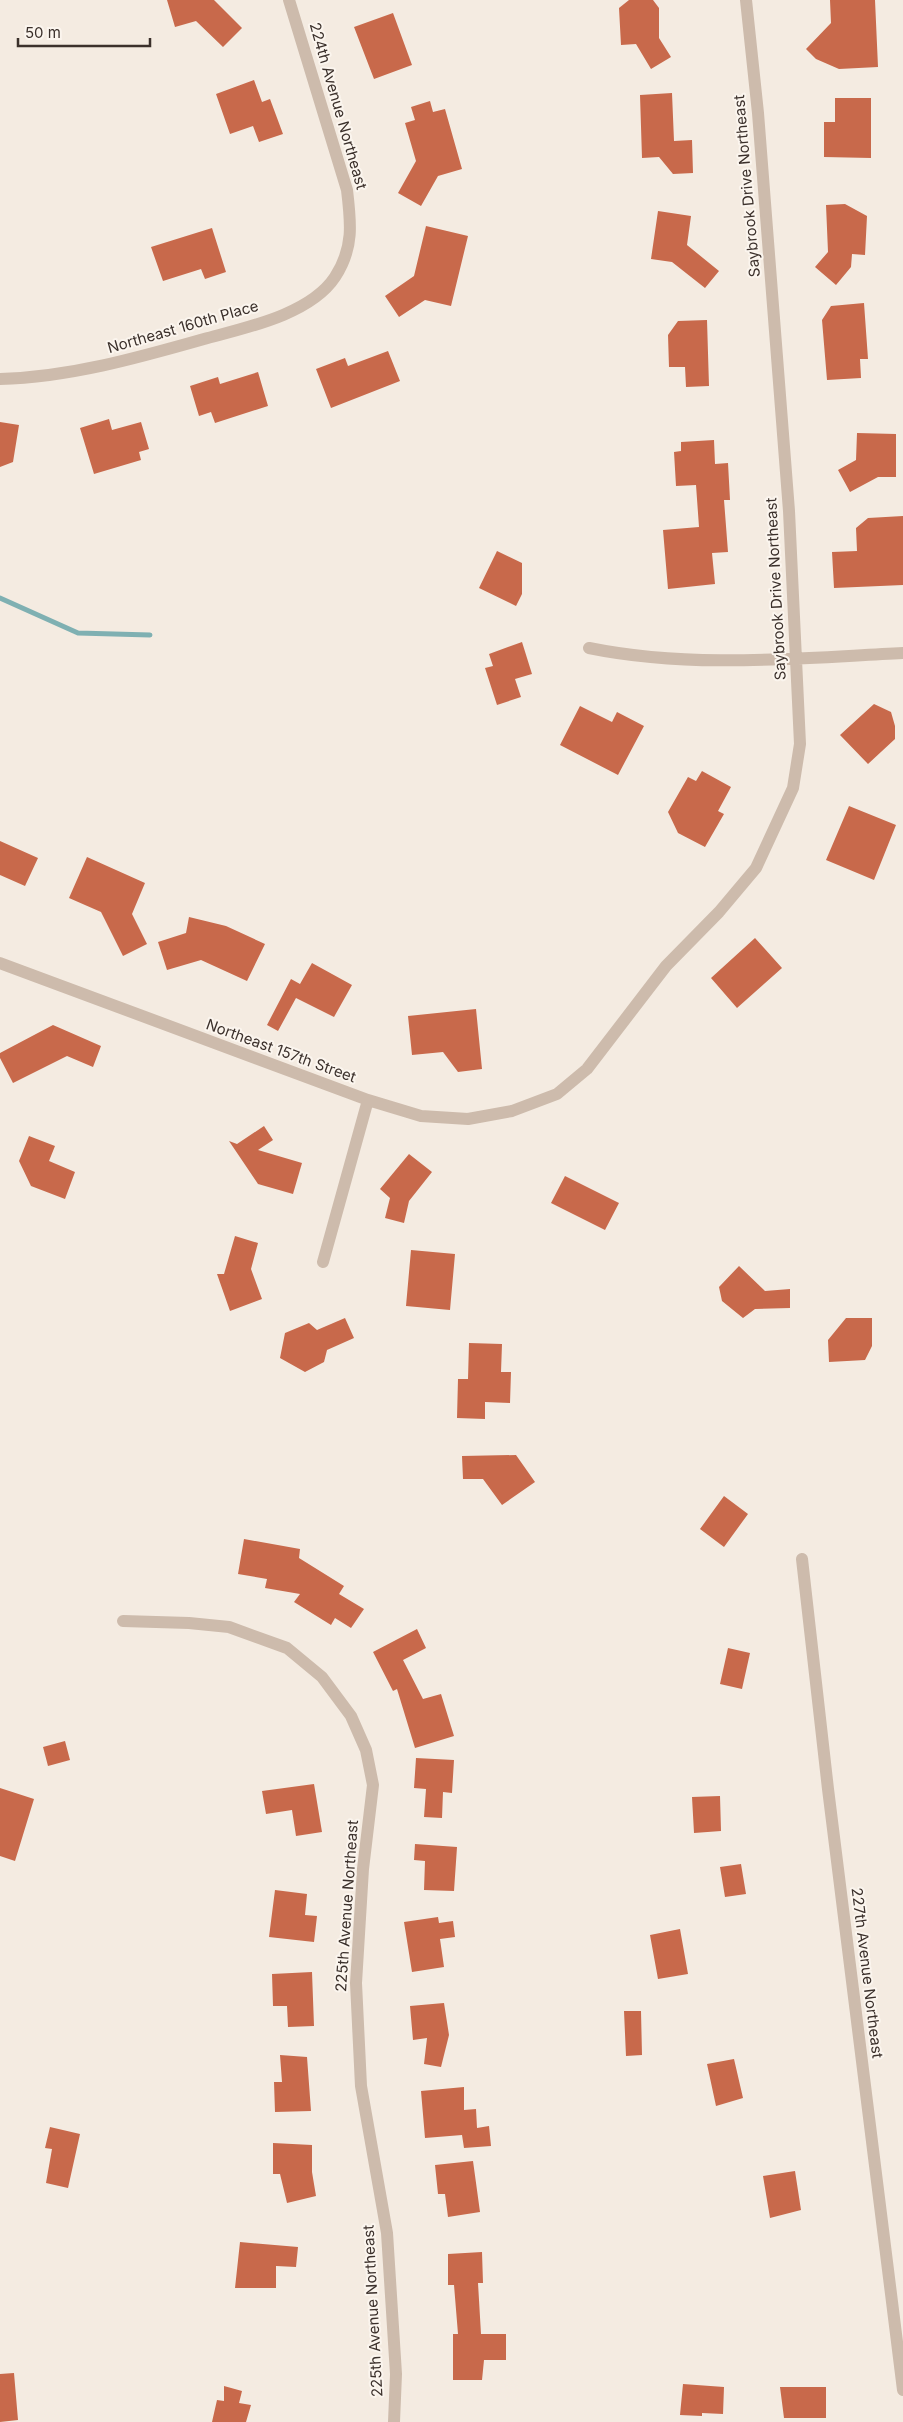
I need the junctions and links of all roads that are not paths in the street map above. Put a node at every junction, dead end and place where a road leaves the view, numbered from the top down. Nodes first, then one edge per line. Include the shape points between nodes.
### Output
1 (289, 0) edge
2 (746, 0) edge
3 (348, 253) joint
4 (0, 379) edge
5 (589, 648) dead end
6 (903, 653) edge
7 (797, 658) junction
8 (0, 963) edge
9 (557, 1094) joint
10 (368, 1100) junction
11 (323, 1262) dead end
12 (802, 1559) dead end
13 (123, 1621) dead end
14 (903, 2390) edge
15 (394, 2422) edge

1 - 3 street, 224th Avenue Northeast via 347,190 351,222
2 - 7 street, Saybrook Drive Northeast via 778,358
3 - 4 street, Northeast 160th Place via 334,279 311,300 282,315 88,370
5 - 7 street via 625,655 706,662
6 - 7 street
7 - 9 street, Saybrook Drive Northeast via 800,744 793,788 765,853 719,912 666,966 588,1069
8 - 10 street, Northeast 157th Street
9 - 10 street, Northeast 157th Street via 512,1111 468,1119 420,1116
10 - 11 street
12 - 14 street, 227th Avenue Northeast
13 - 15 street, 225th Avenue Northeast via 229,1627 287,1648 322,1677 351,1716 366,1750 373,1785 362,1870 356,1983 361,2086 388,2233 396,2374

